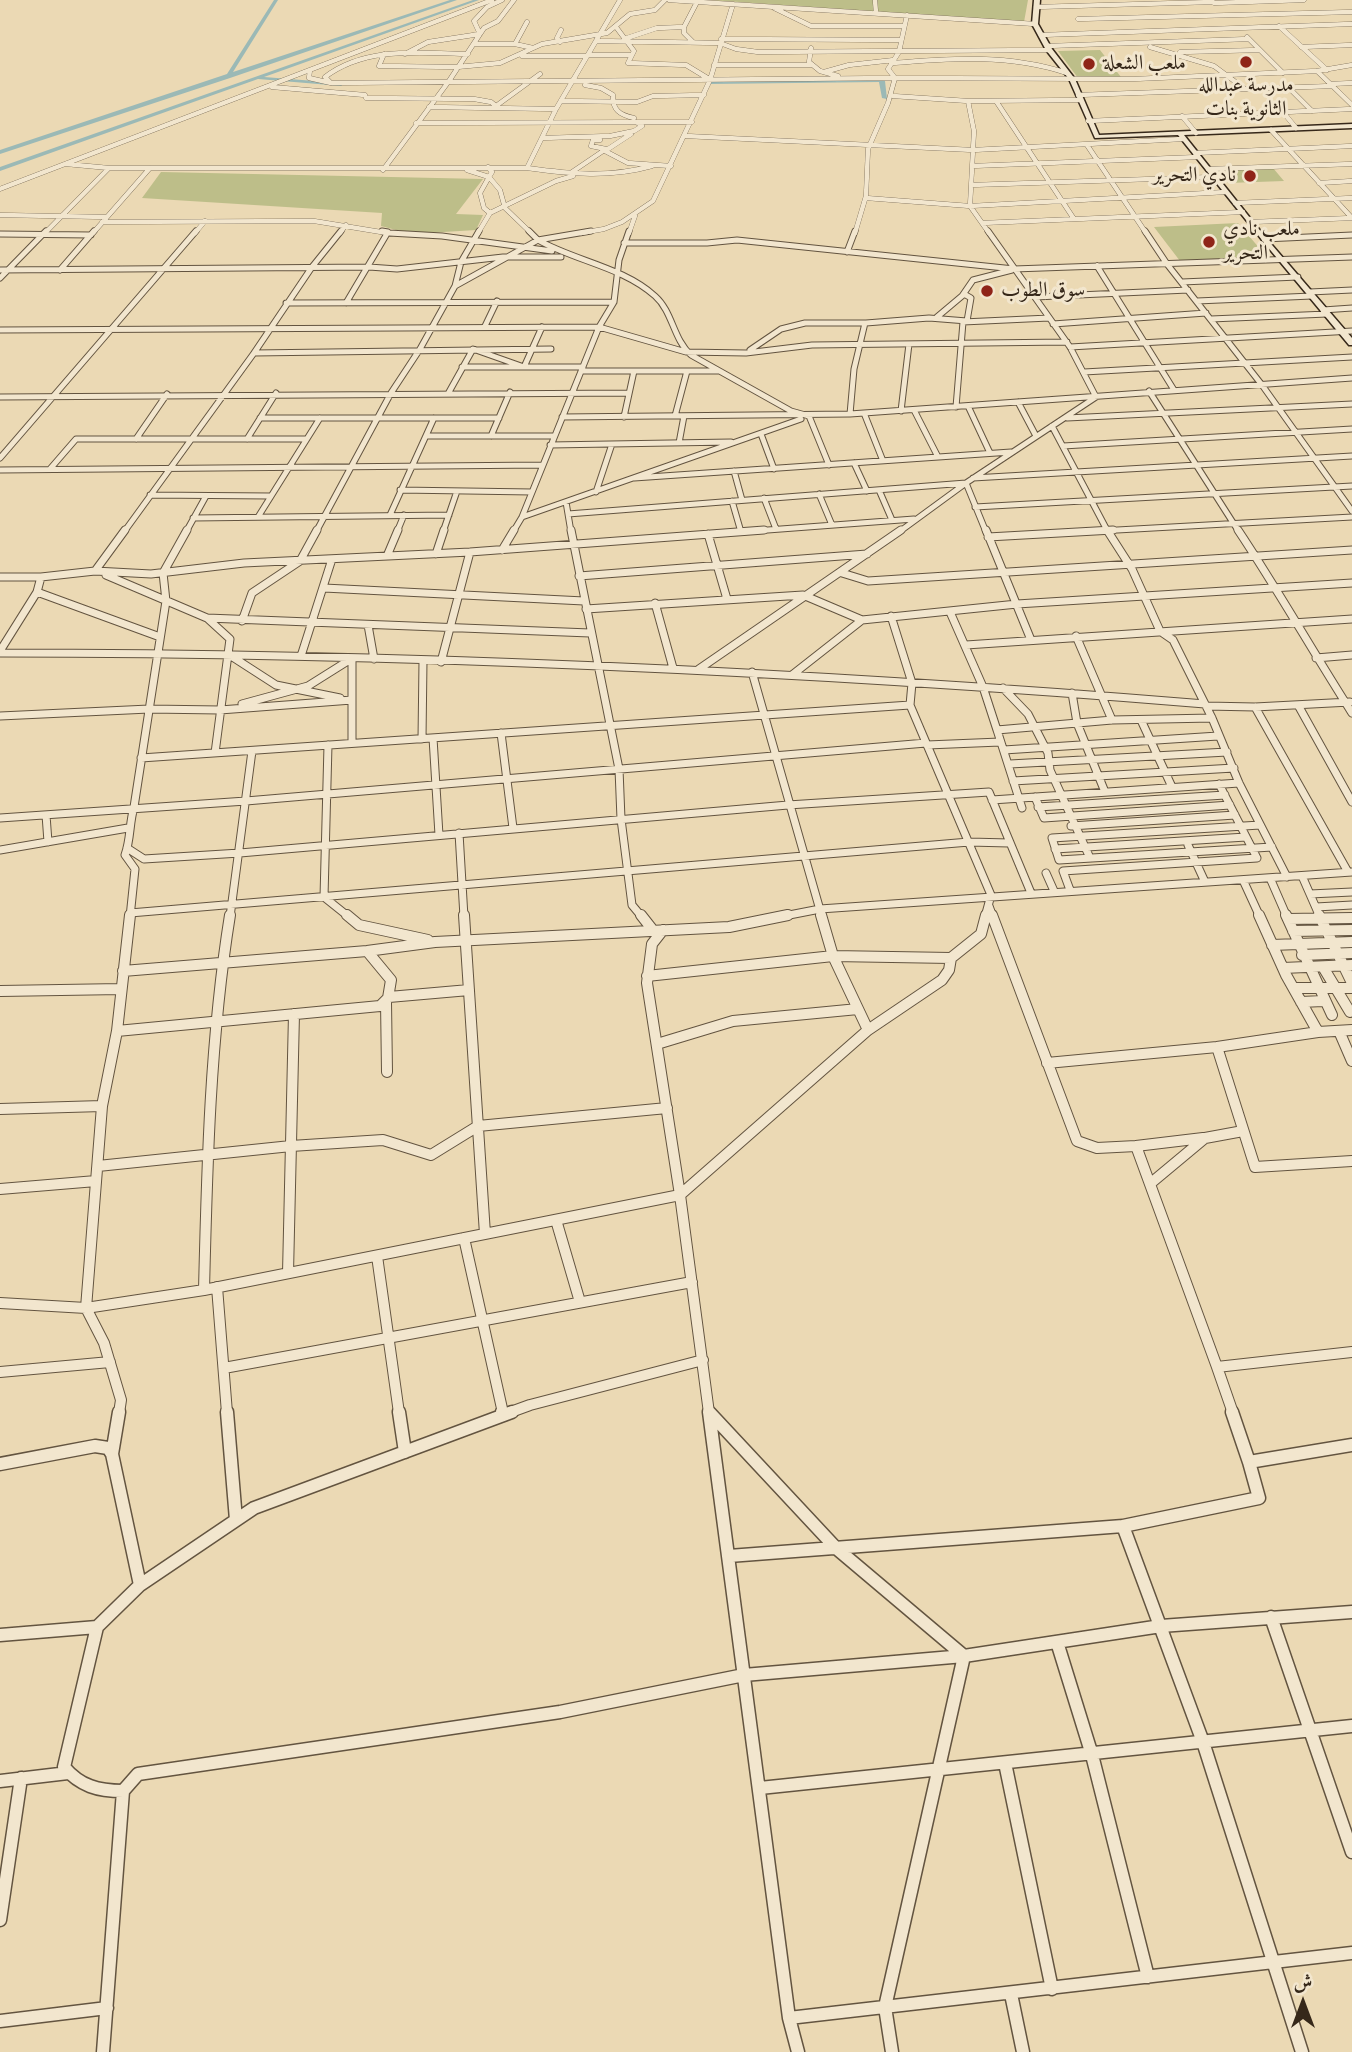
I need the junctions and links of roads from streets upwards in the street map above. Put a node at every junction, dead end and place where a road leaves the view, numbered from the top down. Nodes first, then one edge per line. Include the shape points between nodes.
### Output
1 (492, 0) edge
2 (502, 0) edge
3 (514, 0) edge
4 (620, 0) edge
5 (667, 0) edge
6 (741, 0) edge
7 (875, 0) edge
8 (1275, 0) edge
9 (1304, 0) edge
10 (697, 2) edge
11 (1135, 2) edge
12 (1213, 2) edge
13 (733, 4) junction
14 (1036, 4) edge
15 (769, 6) junction
16 (1068, 7) junction
17 (614, 9) junction
18 (1338, 12) junction
19 (1352, 12) edge
20 (876, 13) junction
21 (1289, 13) junction
22 (630, 14) junction
23 (907, 15) junction
24 (1226, 15) junction
25 (1148, 17) junction
26 (1078, 19) junction
27 (527, 22) dead end
28 (1351, 23) edge
29 (819, 24) junction
30 (1035, 24) junction
31 (1303, 25) junction
32 (904, 26) junction
33 (1279, 26) junction
34 (616, 27) junction
35 (684, 27) junction
36 (1238, 28) junction
37 (561, 30) dead end
38 (1125, 32) junction
39 (1088, 33) junction
40 (480, 34) junction
41 (1041, 35) junction
42 (398, 36) junction
43 (597, 38) junction
44 (814, 39) junction
45 (1249, 39) junction
46 (628, 40) junction
47 (901, 40) junction
48 (616, 41) junction
49 (721, 41) junction
50 (1205, 41) junction
51 (559, 42) junction
52 (693, 42) junction
53 (408, 43) junction
54 (474, 44) junction
55 (515, 44) junction
56 (1136, 44) junction
57 (1352, 45) edge
58 (533, 47) junction
59 (592, 47) junction
60 (1301, 47) junction
61 (1048, 48) junction
62 (1260, 50) junction
63 (810, 51) junction
64 (1215, 51) junction
65 (857, 52) junction
66 (899, 52) junction
67 (939, 52) junction
68 (1171, 53) junction
69 (384, 54) junction
70 (405, 54) junction
71 (468, 54) junction
72 (587, 55) junction
73 (630, 55) junction
74 (521, 56) junction
75 (547, 56) junction
76 (966, 57) junction
77 (880, 61) junction
78 (893, 61) junction
79 (635, 63) junction
80 (715, 65) junction
81 (812, 65) junction
82 (1352, 65) edge
83 (395, 66) junction
84 (457, 67) junction
85 (310, 70) junction
86 (1326, 70) junction
87 (824, 71) junction
88 (1317, 71) junction
89 (1067, 73) junction
90 (1283, 73) junction
91 (540, 74) junction
92 (1233, 75) junction
93 (895, 78) junction
94 (801, 79) junction
95 (850, 79) junction
96 (1072, 79) junction
97 (1134, 79) junction
98 (622, 80) junction
99 (710, 80) junction
100 (429, 81) junction
101 (449, 81) junction
102 (530, 81) junction
103 (553, 81) junction
104 (573, 81) junction
105 (331, 83) junction
106 (1352, 83) edge
107 (1331, 85) junction
108 (267, 87) junction
109 (1288, 87) junction
110 (1245, 89) junction
111 (1146, 93) junction
112 (704, 95) junction
113 (893, 96) junction
114 (437, 97) junction
115 (1079, 97) junction
116 (561, 101) junction
117 (968, 101) junction
118 (996, 101) junction
119 (612, 102) junction
120 (1351, 104) edge
121 (496, 106) junction
122 (429, 107) junction
123 (442, 107) junction
124 (556, 110) junction
125 (1312, 111) junction
126 (1283, 112) junction
127 (1182, 116) junction
128 (1088, 121) junction
129 (551, 122) junction
130 (636, 122) junction
131 (653, 122) junction
132 (692, 122) junction
133 (416, 123) junction
134 (485, 123) junction
135 (1352, 126) edge
136 (1296, 128) junction
137 (1271, 130) junction
138 (636, 131) junction
139 (1196, 133) junction
140 (626, 136) junction
141 (686, 136) junction
142 (1097, 137) junction
143 (1181, 137) junction
144 (542, 138) junction
145 (869, 144) junction
146 (1101, 144) junction
147 (1087, 145) junction
148 (1352, 146) edge
149 (1026, 147) junction
150 (606, 149) junction
151 (1289, 149) junction
152 (973, 150) junction
153 (1197, 155) junction
154 (1097, 161) junction
155 (1037, 163) junction
156 (66, 164) junction
157 (1352, 164) edge
158 (652, 166) junction
159 (671, 166) junction
160 (972, 166) junction
161 (1304, 166) junction
162 (488, 167) junction
163 (108, 168) junction
164 (150, 168) junction
165 (460, 168) junction
166 (527, 168) junction
167 (1208, 169) junction
168 (383, 170) junction
169 (573, 172) junction
170 (589, 176) junction
171 (489, 177) junction
172 (564, 177) junction
173 (1213, 177) junction
174 (1110, 180) junction
175 (1352, 181) edge
176 (1048, 182) junction
177 (1319, 183) junction
178 (971, 185) junction
179 (0, 189) edge
180 (1226, 192) junction
181 (1122, 197) junction
182 (866, 198) junction
183 (1352, 198) edge
184 (1335, 199) junction
185 (1060, 201) junction
186 (1236, 203) junction
187 (970, 206) junction
188 (505, 208) junction
189 (639, 211) junction
190 (1243, 212) junction
191 (490, 214) junction
192 (0, 215) edge
193 (61, 216) junction
194 (1133, 217) junction
195 (1352, 218) edge
196 (1074, 219) junction
197 (105, 220) junction
198 (205, 222) junction
199 (1251, 222) junction
200 (982, 223) junction
201 (346, 225) junction
202 (389, 233) junction
203 (0, 234) edge
204 (43, 234) junction
205 (91, 235) junction
206 (1352, 235) edge
207 (1264, 239) junction
208 (473, 240) junction
209 (538, 240) junction
210 (624, 243) junction
211 (522, 247) junction
212 (557, 252) junction
213 (847, 252) junction
214 (1352, 257) edge
215 (506, 258) junction
216 (580, 259) junction
217 (1282, 260) junction
218 (461, 262) junction
219 (1167, 264) junction
220 (1097, 266) junction
221 (312, 267) junction
222 (369, 267) junction
223 (164, 269) junction
224 (1014, 269) junction
225 (3, 270) edge
226 (60, 270) junction
227 (618, 274) junction
228 (1298, 277) junction
229 (0, 278) edge
230 (1182, 282) junction
231 (455, 286) junction
232 (1188, 290) junction
233 (1352, 290) edge
234 (1114, 293) junction
235 (964, 294) junction
236 (1311, 294) junction
237 (1035, 297) junction
238 (497, 301) junction
239 (1197, 301) junction
240 (445, 302) junction
241 (614, 302) junction
242 (285, 303) junction
243 (346, 303) junction
244 (1352, 309) edge
245 (1325, 312) junction
246 (1209, 316) junction
247 (937, 317) junction
248 (1130, 318) junction
249 (967, 321) junction
250 (1051, 321) junction
251 (865, 323) junction
252 (485, 326) junction
253 (430, 327) junction
254 (542, 327) junction
255 (598, 327) junction
256 (270, 328) junction
257 (112, 329) junction
258 (0, 330) edge
259 (1352, 331) edge
260 (1341, 332) junction
261 (1226, 338) junction
262 (1352, 342) edge
263 (1147, 343) junction
264 (862, 344) junction
265 (909, 344) junction
266 (961, 344) junction
267 (1069, 345) junction
268 (419, 349) junction
269 (473, 349) junction
270 (533, 349) junction
271 (551, 349) dead end
272 (686, 352) junction
273 (254, 353) junction
274 (746, 353) junction
275 (1352, 356) edge
276 (1245, 363) junction
277 (463, 367) junction
278 (524, 367) junction
279 (1158, 368) junction
280 (583, 369) junction
281 (634, 371) junction
282 (687, 371) junction
283 (720, 371) junction
284 (1084, 372) junction
285 (1352, 378) edge
286 (1262, 385) junction
287 (1174, 390) junction
288 (510, 391) junction
289 (574, 391) junction
290 (1149, 391) junction
291 (449, 392) junction
292 (276, 393) junction
293 (391, 393) junction
294 (629, 393) junction
295 (166, 394) junction
296 (222, 394) junction
297 (0, 397) edge
298 (53, 397) junction
299 (1096, 397) junction
300 (1017, 402) junction
301 (1352, 404) edge
302 (968, 406) junction
303 (956, 407) junction
304 (1277, 407) junction
305 (914, 410) junction
306 (901, 411) junction
307 (864, 413) junction
308 (850, 414) junction
309 (1165, 414) junction
310 (675, 416) junction
311 (684, 416) junction
312 (809, 416) junction
313 (562, 417) junction
314 (624, 417) junction
315 (260, 418) junction
316 (320, 418) junction
317 (377, 418) junction
318 (435, 418) junction
319 (499, 418) junction
320 (1065, 418) junction
321 (1052, 426) junction
322 (1352, 429) edge
323 (1296, 433) junction
324 (761, 434) junction
325 (426, 436) junction
326 (491, 436) junction
327 (554, 436) junction
328 (1036, 436) junction
329 (136, 439) junction
330 (188, 439) junction
331 (247, 439) junction
332 (306, 439) junction
333 (1180, 440) junction
334 (740, 442) junction
335 (679, 443) junction
336 (612, 444) junction
337 (550, 445) junction
338 (1063, 446) junction
339 (1013, 452) junction
340 (990, 453) junction
341 (1352, 456) edge
342 (938, 457) junction
343 (0, 458) edge
344 (1315, 458) junction
345 (883, 461) junction
346 (854, 463) junction
347 (542, 464) junction
348 (412, 465) junction
349 (829, 465) junction
350 (351, 466) junction
351 (1195, 466) junction
352 (289, 467) junction
353 (168, 468) junction
354 (50, 469) junction
355 (774, 469) junction
356 (0, 470) edge
357 (734, 471) junction
358 (1076, 473) junction
359 (634, 478) junction
360 (973, 478) junction
361 (966, 483) junction
362 (1352, 486) edge
363 (1335, 487) junction
364 (400, 490) junction
365 (879, 490) junction
366 (457, 491) junction
367 (867, 491) junction
368 (532, 492) junction
369 (597, 492) junction
370 (819, 494) junction
371 (1213, 494) junction
372 (150, 495) junction
373 (206, 495) junction
374 (270, 496) junction
375 (764, 498) junction
376 (742, 500) junction
377 (732, 501) junction
378 (1092, 501) junction
379 (566, 502) junction
380 (975, 507) junction
381 (1352, 511) edge
382 (568, 514) junction
383 (390, 515) junction
384 (404, 515) junction
385 (449, 515) junction
386 (323, 516) junction
387 (193, 517) junction
388 (258, 517) junction
389 (522, 517) junction
390 (1352, 517) edge
391 (916, 519) junction
392 (892, 520) junction
393 (1234, 524) junction
394 (832, 525) junction
395 (776, 529) junction
396 (1107, 530) junction
397 (741, 532) junction
398 (708, 534) junction
399 (988, 537) junction
400 (573, 545) junction
401 (502, 550) junction
402 (1352, 550) edge
403 (470, 552) junction
404 (436, 554) junction
405 (869, 554) junction
406 (387, 556) junction
407 (1256, 556) junction
408 (332, 559) junction
409 (300, 561) junction
410 (1128, 564) junction
411 (716, 566) junction
412 (95, 571) junction
413 (1002, 572) junction
414 (163, 573) junction
415 (842, 573) junction
416 (579, 576) junction
417 (0, 577) edge
418 (41, 577) junction
419 (1352, 583) edge
420 (324, 588) junction
421 (1277, 588) junction
422 (37, 592) junction
423 (459, 594) junction
424 (803, 595) junction
425 (1144, 597) junction
426 (727, 598) junction
427 (166, 601) junction
428 (655, 603) junction
429 (1017, 604) junction
430 (585, 605) junction
431 (950, 612) junction
432 (891, 616) junction
433 (206, 618) junction
434 (1352, 619) edge
435 (862, 620) junction
436 (242, 621) junction
437 (310, 623) junction
438 (1294, 623) junction
439 (368, 625) junction
440 (450, 628) junction
441 (1160, 631) junction
442 (590, 633) junction
443 (1076, 636) junction
444 (160, 637) junction
445 (1031, 640) junction
446 (966, 645) junction
447 (0, 652) edge
448 (159, 653) junction
449 (227, 653) junction
450 (1352, 655) edge
451 (301, 656) junction
452 (352, 658) junction
453 (1316, 658) junction
454 (374, 659) junction
455 (423, 661) junction
456 (440, 662) junction
457 (597, 665) junction
458 (673, 668) junction
459 (699, 669) junction
460 (752, 672) junction
461 (792, 675) junction
462 (912, 683) junction
463 (983, 687) junction
464 (1003, 688) junction
465 (296, 689) junction
466 (1072, 693) junction
467 (1102, 695) junction
468 (352, 700) junction
469 (1349, 702) edge
470 (910, 705) junction
471 (1205, 705) junction
472 (1298, 705) junction
473 (1255, 708) junction
474 (149, 709) junction
475 (220, 710) junction
476 (1352, 713) edge
477 (764, 715) junction
478 (0, 716) edge
479 (1212, 718) junction
480 (1112, 720) junction
481 (1141, 720) junction
482 (1077, 723) junction
483 (609, 726) junction
484 (1034, 728) junction
485 (997, 730) junction
486 (501, 733) junction
487 (1218, 736) junction
488 (433, 738) junction
489 (422, 739) junction
490 (1149, 739) junction
491 (352, 743) junction
492 (927, 744) junction
493 (1086, 744) junction
494 (328, 745) junction
495 (1002, 746) junction
496 (1044, 747) junction
497 (252, 751) junction
498 (1227, 752) junction
499 (215, 753) junction
500 (1157, 755) junction
501 (775, 756) junction
502 (141, 758) junction
503 (1093, 759) junction
504 (1049, 762) junction
505 (1010, 764) junction
506 (1234, 768) junction
507 (619, 769) junction
508 (1164, 771) junction
509 (1098, 776) junction
510 (506, 778) junction
511 (1054, 779) junction
512 (1013, 781) junction
513 (1239, 783) junction
514 (436, 784) junction
515 (1219, 784) junction
516 (1193, 786) junction
517 (1172, 787) junction
518 (1161, 788) junction
519 (1128, 790) junction
520 (1095, 792) junction
521 (1105, 792) junction
522 (327, 793) junction
523 (949, 795) junction
524 (1062, 795) junction
525 (1225, 795) junction
526 (1035, 797) junction
527 (1198, 797) junction
528 (1018, 798) junction
529 (1166, 799) junction
530 (992, 800) junction
531 (246, 801) junction
532 (1132, 801) junction
533 (1352, 802) edge
534 (1099, 803) junction
535 (788, 805) junction
536 (1066, 805) junction
537 (1230, 805) junction
538 (134, 807) junction
539 (1038, 807) junction
540 (1203, 807) junction
541 (1022, 808) dead end
542 (1171, 809) junction
543 (1137, 811) junction
544 (1103, 814) junction
545 (46, 815) junction
546 (1235, 815) junction
547 (1070, 816) junction
548 (1208, 817) junction
549 (0, 818) edge
550 (621, 819) junction
551 (1175, 819) junction
552 (1141, 821) junction
553 (1107, 823) junction
554 (1260, 825) junction
555 (1072, 826) junction
556 (1241, 826) junction
557 (128, 828) junction
558 (513, 828) junction
559 (1212, 828) junction
560 (1180, 829) junction
561 (1146, 832) junction
562 (459, 833) junction
563 (1112, 834) junction
564 (439, 835) junction
565 (1079, 836) junction
566 (1246, 837) junction
567 (1217, 839) junction
568 (1185, 840) junction
569 (48, 842) junction
570 (969, 842) junction
571 (1150, 842) junction
572 (1009, 843) junction
573 (327, 845) junction
574 (1116, 845) junction
575 (1083, 847) junction
576 (1252, 847) junction
577 (1272, 847) junction
578 (127, 848) junction
579 (1055, 849) junction
580 (1222, 849) junction
581 (0, 850) edge
582 (1190, 850) junction
583 (240, 853) junction
584 (1155, 853) junction
585 (1121, 855) junction
586 (803, 857) junction
587 (1090, 858) junction
588 (1228, 860) junction
589 (1196, 863) junction
590 (1160, 865) junction
591 (1126, 867) junction
592 (1350, 872) edge
593 (630, 873) junction
594 (1046, 873) dead end
595 (1302, 876) junction
596 (1287, 877) junction
597 (1270, 878) junction
598 (1240, 880) junction
599 (1205, 882) junction
600 (1168, 884) junction
601 (463, 886) junction
602 (1134, 887) junction
603 (1070, 890) junction
604 (1054, 891) junction
605 (1352, 892) edge
606 (1031, 893) junction
607 (1310, 894) junction
608 (324, 897) junction
609 (990, 901) junction
610 (1352, 905) edge
611 (232, 906) junction
612 (1315, 907) junction
613 (821, 909) junction
614 (130, 913) junction
615 (1352, 918) edge
616 (1288, 919) junction
617 (1321, 919) junction
618 (657, 929) junction
619 (1325, 930) junction
620 (1352, 930) edge
621 (1293, 931) junction
622 (435, 942) junction
623 (466, 942) junction
624 (1331, 942) junction
625 (1352, 942) edge
626 (1298, 944) junction
627 (1272, 945) junction
628 (367, 951) junction
629 (1352, 953) edge
630 (1303, 955) junction
631 (1336, 955) junction
632 (833, 956) junction
633 (951, 958) junction
634 (222, 964) junction
635 (1347, 965) edge
636 (1308, 967) junction
637 (1323, 967) junction
638 (1283, 968) junction
639 (123, 971) junction
640 (647, 976) junction
641 (1352, 986) edge
642 (1295, 988) junction
643 (121, 989) junction
644 (1319, 989) junction
645 (1336, 989) junction
646 (469, 990) junction
647 (0, 991) edge
648 (388, 999) junction
649 (1323, 1001) junction
650 (1301, 1002) junction
651 (858, 1009) junction
652 (1351, 1012) edge
653 (294, 1014) junction
654 (219, 1021) junction
655 (868, 1030) junction
656 (1352, 1030) edge
657 (117, 1031) junction
658 (1339, 1031) junction
659 (1318, 1032) junction
660 (657, 1044) junction
661 (1217, 1047) junction
662 (1352, 1061) edge
663 (1047, 1063) junction
664 (387, 1072) dead end
665 (103, 1106) junction
666 (667, 1108) junction
667 (0, 1109) edge
668 (478, 1126) junction
669 (1243, 1130) junction
670 (1205, 1138) junction
671 (291, 1146) junction
672 (1136, 1146) junction
673 (207, 1154) junction
674 (1352, 1161) edge
675 (98, 1166) junction
676 (96, 1181) junction
677 (1151, 1183) junction
678 (0, 1189) edge
679 (680, 1195) junction
680 (556, 1220) junction
681 (485, 1234) junction
682 (464, 1238) junction
683 (377, 1256) junction
684 (288, 1273) junction
685 (692, 1282) junction
686 (217, 1287) junction
687 (204, 1290) junction
688 (580, 1302) junction
689 (0, 1303) edge
690 (86, 1308) junction
691 (482, 1320) junction
692 (389, 1337) junction
693 (1352, 1352) edge
694 (703, 1360) junction
695 (110, 1362) junction
696 (1217, 1367) junction
697 (224, 1368) junction
698 (0, 1373) edge
699 (709, 1413) junction
700 (502, 1415) junction
701 (1352, 1445) edge
702 (405, 1452) junction
703 (112, 1454) junction
704 (1249, 1462) junction
705 (0, 1464) edge
706 (236, 1520) junction
707 (1123, 1527) junction
708 (836, 1548) junction
709 (729, 1556) junction
710 (140, 1585) junction
711 (1352, 1612) edge
712 (1271, 1617) junction
713 (1161, 1626) junction
714 (97, 1627) junction
715 (0, 1636) edge
716 (1057, 1642) junction
717 (964, 1656) junction
718 (744, 1675) junction
719 (1352, 1726) edge
720 (1309, 1731) junction
721 (1203, 1742) junction
722 (1092, 1755) junction
723 (1005, 1763) junction
724 (939, 1770) junction
725 (68, 1773) junction
726 (21, 1778) junction
727 (0, 1781) edge
728 (760, 1788) junction
729 (123, 1791) junction
730 (1351, 1844) edge
731 (0, 1920) edge
732 (1352, 1952) edge
733 (1272, 1961) junction
734 (1148, 1977) junction
735 (1052, 1989) junction
736 (1011, 1994) junction
737 (885, 2007) junction
738 (107, 2008) junction
739 (789, 2018) junction
740 (0, 2021) edge
741 (103, 2052) edge
742 (798, 2052) edge
743 (892, 2052) edge
744 (1023, 2052) edge
745 (1302, 2052) edge

1 - 42 street
2 - 40 street via 474,21
3 - 40 street
4 - 17 street
5 - 10 street
5 - 22 street via 655,10
6 - 15 street
7 - 20 street
8 - 9 street
8 - 12 street
8 - 21 street
10 - 13 street
10 - 35 street
11 - 12 street
11 - 16 street
11 - 25 street
12 - 24 street
13 - 15 street
13 - 49 street
14 - 16 street
14 - 30 street
15 - 20 street
15 - 29 street via 799,21
16 - 26 street
17 - 22 street
17 - 43 street
18 - 19 street
18 - 21 street
18 - 28 street
20 - 23 street
21 - 24 street
21 - 31 street
22 - 34 street
23 - 30 street
23 - 32 street
24 - 25 street
24 - 36 street
25 - 26 street
26 - 39 street
27 - 55 street
28 - 31 street
29 - 32 street
29 - 44 street
30 - 41 street
31 - 33 street
32 - 47 street
33 - 36 street
33 - 60 street
34 - 43 street
34 - 46 street
35 - 46 street via 657,28
35 - 52 street
36 - 38 street
36 - 45 street
37 - 51 street
38 - 39 street
38 - 56 street
39 - 41 street
40 - 53 street
40 - 54 street
41 - 61 street
42 - 53 street
42 - 85 street
43 - 48 street
43 - 51 street
43 - 59 street
44 - 47 street
44 - 49 street
44 - 63 street
45 - 50 street
45 - 62 street
46 - 48 street
46 - 52 street
46 - 73 street via 634,51
47 - 66 street
48 - 59 street
49 - 52 street
49 - 63 street via 749,51
49 - 80 street
50 - 56 street
50 - 64 street
51 - 58 street
53 - 70 street
54 - 55 street
54 - 71 street
55 - 58 street
56 - 61 street
56 - 68 street
57 - 60 street
58 - 74 street
59 - 72 street
60 - 86 street
61 - 67 street
61 - 89 street
62 - 64 street
62 - 90 street
63 - 65 street
63 - 81 street via 808,62
64 - 68 street
65 - 66 street
65 - 77 street
66 - 67 street
66 - 78 street
67 - 76 street
68 - 92 street
69 - 70 street
69 - 83 street via 379,66
69 - 105 street via 340,66 325,77
70 - 71 street
71 - 84 street
72 - 73 street
72 - 75 street
72 - 104 street
73 - 79 street via 628,62
74 - 75 street
74 - 84 street
75 - 91 street
76 - 78 street
76 - 89 street via 1037,64
77 - 78 street
77 - 87 street
78 - 93 street via 888,69
79 - 98 street via 622,72
79 - 99 street via 686,65
80 - 81 street
80 - 99 street
81 - 87 street
82 - 86 street
83 - 84 street
83 - 100 street
84 - 101 street
85 - 105 street via 309,78
85 - 108 street
86 - 88 street
87 - 94 street
87 - 95 street
88 - 90 street
88 - 107 street
89 - 96 street
90 - 92 street
91 - 102 street
91 - 103 street
92 - 97 street
92 - 110 street
93 - 95 street
93 - 96 street
93 - 113 street
94 - 95 street
94 - 99 street
96 - 97 street
96 - 115 street
97 - 111 street
98 - 99 street
98 - 104 street
99 - 112 street
100 - 101 street
100 - 105 street
101 - 102 street
101 - 114 street
102 - 103 street
102 - 121 street
103 - 104 street
104 - 116 street
104 - 119 street via 601,88 613,95
106 - 107 street
107 - 109 street
107 - 120 street
108 - 114 street via 366,98
108 - 156 street
109 - 110 street
109 - 125 street
110 - 111 street
111 - 115 street
112 - 119 street
112 - 132 street
113 - 117 street
113 - 145 street
114 - 121 street via 474,99
114 - 122 street
115 - 118 street
115 - 128 street
116 - 119 street
116 - 124 street
117 - 118 street
117 - 152 street
118 - 149 street
119 - 131 street via 623,116
120 - 125 street
121 - 123 street
121 - 124 street
122 - 123 street
122 - 133 street
123 - 134 street
124 - 129 street
125 - 126 street
126 - 127 street
126 - 136 street
127 - 128 street
127 - 139 street
128 - 142 street
129 - 130 street
129 - 134 street
129 - 144 street
130 - 131 street
130 - 138 street via 642,126
131 - 132 street
132 - 141 street
133 - 134 street
133 - 168 street
135 - 136 street
136 - 137 street
137 - 139 street
137 - 151 street
138 - 140 street
138 - 144 street
139 - 143 street
140 - 150 street
140 - 150 street via 593,141 591,146
141 - 145 street
141 - 159 street
142 - 143 street
142 - 146 street
143 - 146 street
143 - 153 street
144 - 166 street
145 - 152 street
145 - 182 street
146 - 147 street
147 - 149 street
147 - 154 street
148 - 151 street
149 - 152 street
149 - 155 street
150 - 158 street via 614,158
150 - 169 street
151 - 153 street
151 - 161 street
152 - 160 street
153 - 154 street
153 - 167 street
154 - 155 street
154 - 174 street
155 - 160 street
155 - 176 street
156 - 163 street
156 - 179 street
157 - 161 street
158 - 159 street
158 - 170 street
159 - 189 street via 653,201
160 - 178 street
161 - 167 street
161 - 177 street
162 - 165 street
162 - 166 street
162 - 171 street
163 - 164 street
163 - 193 street
164 - 168 street
164 - 197 street
165 - 168 street
165 - 171 street
166 - 169 street
167 - 173 street
169 - 170 street
169 - 172 street
170 - 172 street
171 - 188 street
171 - 191 street via 480,193
172 - 188 street
173 - 174 street
173 - 180 street
174 - 176 street
174 - 181 street
175 - 177 street
176 - 178 street
176 - 185 street
177 - 184 street
178 - 187 street
180 - 181 street
180 - 186 street
181 - 185 street
181 - 194 street
182 - 187 street
182 - 213 street
183 - 184 street
184 - 186 street
184 - 195 street
185 - 187 street
185 - 196 street
186 - 190 street
187 - 200 street
188 - 191 street
188 - 209 street
189 - 209 street via 604,229
189 - 210 street
190 - 194 street
190 - 199 street
191 - 208 street
192 - 193 street
193 - 197 street
193 - 204 street
194 - 196 street
194 - 219 street
195 - 199 street
196 - 200 street
197 - 198 street
197 - 205 street
198 - 201 street
198 - 223 street
199 - 207 street
200 - 224 street
201 - 202 street
201 - 221 street
202 - 208 street
202 - 222 street
203 - 204 street
204 - 205 street
204 - 225 street
205 - 226 street
206 - 207 street
207 - 217 street
208 - 211 street
208 - 218 street
209 - 211 street
209 - 212 street
210 - 213 street via 737,240
210 - 227 street
211 - 212 street
211 - 215 street
212 - 216 street
213 - 224 street
214 - 217 street
215 - 216 street
215 - 218 street
215 - 231 street
216 - 227 street
217 - 219 street
217 - 228 street
218 - 222 street via 404,270
218 - 231 street
219 - 220 street
219 - 230 street
220 - 224 street
220 - 234 street
221 - 222 street
221 - 223 street
221 - 242 street
222 - 243 street
223 - 226 street
223 - 257 street
224 - 235 street via 973,281
224 - 237 street
225 - 226 street
225 - 229 street
227 - 241 street
227 - 272 street via 659,300
228 - 230 street
228 - 236 street
230 - 232 street
231 - 240 street
232 - 234 street
232 - 239 street
233 - 236 street
234 - 237 street
234 - 248 street
235 - 247 street
235 - 249 street via 971,298
236 - 239 street
236 - 245 street
237 - 250 street
238 - 240 street
238 - 241 street
238 - 252 street
239 - 246 street
240 - 243 street
240 - 253 street
241 - 255 street
242 - 243 street
242 - 256 street
244 - 245 street
245 - 246 street
245 - 260 street
246 - 248 street
246 - 261 street
247 - 249 street
247 - 251 street
248 - 250 street
248 - 263 street
249 - 250 street
249 - 266 street via 962,324
250 - 267 street
251 - 264 street
251 - 274 street via 795,324
252 - 253 street
252 - 254 street
253 - 256 street
253 - 268 street
254 - 255 street
254 - 270 street
255 - 272 street
255 - 280 street
256 - 257 street
256 - 273 street
257 - 258 street
257 - 298 street
259 - 260 street
260 - 261 street
260 - 262 street
261 - 263 street
261 - 276 street
263 - 267 street
263 - 279 street
264 - 265 street
264 - 274 street
264 - 308 street via 854,369
265 - 266 street
265 - 306 street
266 - 267 street
266 - 303 street
267 - 284 street
268 - 269 street
268 - 273 street
268 - 293 street
269 - 270 street
269 - 277 street
269 - 278 street
270 - 271 street
270 - 278 street
272 - 274 street
272 - 283 street
273 - 296 street
275 - 276 street
276 - 279 street
276 - 286 street
277 - 278 street
277 - 291 street
278 - 280 street
279 - 284 street
279 - 287 street
280 - 281 street
280 - 289 street
281 - 282 street
281 - 294 street
282 - 283 street
282 - 310 street
283 - 312 street via 791,411
284 - 299 street
285 - 286 street
286 - 287 street
286 - 304 street
287 - 290 street
288 - 289 street
288 - 291 street
288 - 319 street
289 - 294 street
289 - 313 street
290 - 299 street
290 - 309 street
291 - 293 street
292 - 293 street
292 - 296 street
292 - 315 street
293 - 317 street
294 - 314 street
295 - 296 street
295 - 298 street
295 - 329 street
296 - 330 street
297 - 298 street
298 - 343 street
299 - 300 street
299 - 320 street
300 - 302 street
300 - 328 street
301 - 304 street
302 - 303 street
302 - 340 street
303 - 305 street
304 - 309 street
304 - 323 street
305 - 306 street
305 - 342 street
306 - 307 street
307 - 308 street
307 - 345 street
308 - 312 street
309 - 320 street
309 - 333 street
310 - 311 street
310 - 314 street
311 - 312 street
311 - 335 street
312 - 324 street
312 - 349 street
313 - 314 street
313 - 327 street
315 - 316 street
315 - 331 street
316 - 317 street
316 - 332 street
317 - 318 street
317 - 350 street
318 - 319 street
318 - 325 street
319 - 326 street
320 - 321 street
321 - 328 street
321 - 338 street
322 - 323 street
323 - 333 street
323 - 344 street
324 - 334 street
324 - 355 street
325 - 326 street
325 - 348 street
326 - 327 street
327 - 337 street
328 - 339 street
329 - 330 street
329 - 354 street via 76,439
330 - 331 street
330 - 353 street
331 - 332 street
332 - 352 street
333 - 338 street
333 - 351 street
334 - 335 street
334 - 359 street
335 - 336 street
336 - 337 street
336 - 369 street
337 - 347 street
338 - 358 street
339 - 340 street
339 - 360 street
340 - 342 street
341 - 344 street
342 - 345 street
344 - 351 street
344 - 363 street
345 - 346 street
346 - 349 street
346 - 367 street
347 - 348 street
347 - 368 street
348 - 350 street
348 - 364 street
349 - 355 street
350 - 352 street
350 - 386 street
351 - 358 street
351 - 371 street
352 - 353 street
352 - 374 street
353 - 354 street
353 - 372 street
354 - 356 street
355 - 357 street
357 - 359 street
357 - 376 street
358 - 360 street
358 - 378 street
359 - 369 street
360 - 361 street
361 - 365 street
361 - 380 street
361 - 391 street
362 - 363 street
363 - 371 street
363 - 381 street
364 - 366 street
364 - 383 street
365 - 367 street
365 - 392 street
366 - 368 street
366 - 385 street
367 - 370 street
368 - 389 street
369 - 379 street
370 - 375 street
370 - 394 street
371 - 378 street
371 - 393 street
372 - 373 street
372 - 412 street
373 - 374 street
373 - 387 street
374 - 388 street
375 - 376 street
375 - 395 street
376 - 377 street
377 - 382 street
377 - 397 street
378 - 380 street
378 - 396 street
379 - 382 street
379 - 389 street
380 - 399 street
382 - 400 street
383 - 384 street
383 - 386 street
384 - 385 street
384 - 406 street
385 - 404 street
386 - 388 street
386 - 409 street
387 - 388 street
387 - 414 street
389 - 401 street
390 - 393 street
391 - 392 street
391 - 405 street
392 - 394 street
393 - 396 street
393 - 407 street
394 - 395 street
395 - 397 street
396 - 399 street
396 - 410 street
397 - 398 street
398 - 400 street
398 - 411 street
399 - 413 street
400 - 401 street
400 - 416 street
401 - 403 street
402 - 407 street
403 - 404 street
403 - 423 street
404 - 406 street
405 - 411 street
405 - 415 street
406 - 408 street
407 - 410 street
407 - 421 street
408 - 409 street
408 - 420 street
409 - 414 street
409 - 436 street via 252,593
410 - 413 street
410 - 425 street
411 - 416 street
411 - 426 street
412 - 414 street
412 - 418 street
412 - 427 street
413 - 415 street via 869,581
413 - 429 street
414 - 427 street
415 - 424 street
416 - 430 street
417 - 418 street
418 - 422 street
419 - 421 street
420 - 423 street
420 - 437 street
421 - 425 street
421 - 438 street
422 - 444 street
422 - 447 street
423 - 430 street
423 - 440 street
424 - 426 street
424 - 435 street
424 - 459 street
425 - 429 street
425 - 441 street
426 - 428 street
427 - 433 street
427 - 444 street
428 - 430 street
428 - 458 street
429 - 431 street
429 - 445 street
430 - 442 street
431 - 432 street
431 - 446 street
432 - 435 street
432 - 462 street
433 - 436 street
433 - 449 street via 230,639
434 - 438 street
435 - 461 street
436 - 437 street
437 - 439 street
437 - 451 street
438 - 441 street
438 - 453 street
439 - 440 street
439 - 454 street
440 - 442 street
440 - 456 street
441 - 443 street
441 - 471 street via 1173,640
442 - 457 street
443 - 445 street
443 - 467 street
444 - 448 street
445 - 446 street
446 - 463 street
447 - 448 street
448 - 449 street
448 - 474 street
449 - 451 street
449 - 465 street via 276,685
449 - 475 street
450 - 453 street
451 - 452 street
452 - 454 street
452 - 465 street
452 - 468 street
453 - 469 street
454 - 455 street
455 - 456 street
455 - 489 street
456 - 457 street
457 - 458 street
457 - 483 street
458 - 459 street
459 - 460 street
460 - 461 street
460 - 477 street
461 - 462 street
462 - 463 street
462 - 470 street
463 - 464 street
463 - 485 street
464 - 466 street
464 - 484 street via 1028,714
465 - 468 street
465 - 475 street
466 - 467 street
466 - 482 street
467 - 471 street
467 - 480 street
468 - 475 street
468 - 491 street
469 - 472 street
469 - 476 street
470 - 477 street
470 - 492 street
471 - 473 street
471 - 479 street
472 - 473 street
472 - 533 street
473 - 592 street
474 - 475 street
474 - 478 street
474 - 502 street
475 - 499 street
477 - 483 street
477 - 501 street
479 - 481 street
479 - 487 street
480 - 481 street
480 - 482 street
481 - 490 street
482 - 484 street
482 - 493 street
483 - 486 street
483 - 507 street
484 - 485 street
484 - 496 street
485 - 495 street
486 - 488 street
486 - 510 street
487 - 490 street
487 - 498 street
488 - 489 street
488 - 514 street
489 - 491 street
490 - 493 street
490 - 500 street
491 - 494 street
492 - 495 street
492 - 501 street
492 - 523 street
493 - 496 street
493 - 503 street
494 - 497 street
494 - 522 street
495 - 496 street
495 - 505 street
496 - 504 street
497 - 499 street
497 - 531 street
498 - 500 street
498 - 506 street
499 - 502 street
500 - 503 street
500 - 508 street
501 - 507 street
501 - 535 street
502 - 538 street
503 - 504 street
503 - 509 street
504 - 505 street
504 - 511 street
505 - 512 street
506 - 508 street
506 - 513 street
507 - 510 street
507 - 550 street
508 - 509 street
508 - 517 street
509 - 511 street
509 - 521 street
510 - 514 street
510 - 558 street
511 - 512 street
511 - 524 street
512 - 528 street
513 - 515 street
513 - 554 street
514 - 522 street
514 - 564 street
515 - 516 street
515 - 525 street
516 - 517 street
516 - 527 street
517 - 518 street
518 - 519 street
518 - 529 street
519 - 521 street
519 - 532 street
520 - 521 street
520 - 524 street
520 - 534 street
522 - 531 street
522 - 573 street
523 - 530 street via 989,792
523 - 535 street
523 - 570 street
524 - 526 street
524 - 536 street
525 - 527 street
525 - 537 street
526 - 528 street
526 - 539 street
527 - 529 street
527 - 540 street
528 - 530 street
528 - 541 street
529 - 532 street
529 - 542 street
530 - 572 street
531 - 538 street
531 - 583 street
532 - 534 street
532 - 543 street
534 - 536 street
534 - 544 street
535 - 550 street
535 - 586 street
536 - 539 street
536 - 547 street
537 - 540 street
537 - 546 street
538 - 545 street
538 - 557 street
539 - 547 street via 1044,818
540 - 542 street
540 - 548 street
542 - 543 street
542 - 551 street
543 - 544 street
543 - 552 street
544 - 547 street
544 - 553 street
545 - 549 street
545 - 569 street
546 - 548 street
546 - 556 street
547 - 555 street
548 - 551 street
548 - 559 street
550 - 558 street
550 - 593 street
551 - 552 street
551 - 560 street
552 - 553 street
552 - 561 street
553 - 555 street
553 - 563 street
554 - 556 street
554 - 577 street
555 - 565 street
556 - 559 street
556 - 566 street
557 - 569 street
557 - 578 street
558 - 562 street
559 - 560 street
559 - 567 street
560 - 561 street
560 - 568 street
561 - 563 street
561 - 571 street
562 - 564 street
562 - 601 street
563 - 565 street
563 - 574 street
564 - 573 street
565 - 575 street
565 - 579 street via 1052,838
566 - 567 street
566 - 576 street
567 - 568 street
567 - 580 street
568 - 571 street
568 - 582 street
569 - 581 street
570 - 572 street
570 - 586 street
570 - 609 street
571 - 574 street
571 - 584 street
572 - 606 street
573 - 583 street
573 - 608 street
574 - 575 street
574 - 585 street
575 - 579 street
575 - 587 street
576 - 577 street
576 - 580 street
576 - 588 street via 1257,858
577 - 596 street
578 - 583 street via 144,859
578 - 614 street via 125,855 135,869
579 - 587 street via 1059,860
580 - 582 street
580 - 588 street
582 - 584 street
582 - 589 street
583 - 611 street
584 - 585 street
584 - 590 street
585 - 587 street
585 - 591 street
586 - 593 street
586 - 613 street
588 - 589 street
588 - 598 street
589 - 590 street
589 - 599 street
590 - 591 street
590 - 600 street
591 - 602 street
591 - 603 street via 1063,871
592 - 595 street
593 - 601 street
593 - 618 street via 632,905
594 - 604 street
595 - 596 street
595 - 607 street
596 - 597 street
597 - 598 street
597 - 616 street
598 - 599 street
598 - 627 street
599 - 600 street
600 - 602 street
601 - 608 street
601 - 623 street
602 - 603 street
603 - 604 street
604 - 606 street
605 - 607 street
606 - 609 street
607 - 612 street
608 - 611 street
608 - 622 street via 359,925
609 - 613 street
609 - 633 street via 981,934
609 - 663 street
610 - 612 street
611 - 614 street
611 - 634 street
612 - 617 street
613 - 618 street via 729,928
613 - 632 street
614 - 639 street
615 - 617 street
616 - 617 street
616 - 621 street
617 - 619 street
618 - 623 street
618 - 640 street
619 - 620 street
619 - 621 street
619 - 624 street
621 - 626 street
622 - 623 street
622 - 628 street
623 - 646 street
624 - 625 street
624 - 626 street
624 - 631 street
626 - 627 street
626 - 630 street
627 - 638 street
628 - 634 street
628 - 648 street via 391,980
629 - 631 street
630 - 631 street
630 - 636 street
631 - 635 street
632 - 633 street
632 - 640 street
632 - 651 street
633 - 655 street via 942,980
634 - 639 street
634 - 654 street
635 - 637 street
635 - 641 street
636 - 637 street
636 - 638 street
636 - 644 street
637 - 645 street
638 - 642 street
639 - 643 street
640 - 660 street
641 - 645 street
642 - 644 street
642 - 650 street
643 - 647 street
643 - 657 street
644 - 645 street
644 - 649 street
645 - 652 street
646 - 648 street
646 - 668 street
648 - 653 street via 380,1006
648 - 664 street
649 - 650 street
649 - 652 street via 1333,1017
650 - 659 street
651 - 655 street
651 - 660 street via 733,1021
653 - 654 street
653 - 671 street
654 - 657 street
654 - 673 street
655 - 679 street
656 - 658 street
657 - 665 street
658 - 659 street
658 - 662 street
659 - 661 street
660 - 666 street
661 - 663 street
661 - 669 street
663 - 672 street via 1077,1141 1097,1148
665 - 667 street
665 - 675 street
666 - 668 street
666 - 679 street
668 - 671 street via 430,1155 383,1140
668 - 681 street
669 - 670 street
669 - 674 street via 1255,1167
670 - 672 street
670 - 677 street
671 - 673 street
671 - 684 street
672 - 677 street
673 - 675 street
673 - 687 street
675 - 676 street
676 - 678 street
676 - 690 street
677 - 696 street
679 - 680 street
679 - 685 street
680 - 681 street
680 - 688 street
681 - 682 street
682 - 683 street
682 - 691 street
683 - 684 street
683 - 692 street
684 - 686 street
685 - 688 street
685 - 694 street
686 - 687 street
686 - 697 street
687 - 690 street
688 - 691 street
689 - 690 street
690 - 695 street
691 - 692 street
691 - 700 street
692 - 697 street
692 - 702 street
693 - 696 street
694 - 699 street
694 - 700 street
695 - 698 street
695 - 703 street via 121,1399
696 - 704 street
697 - 706 street
699 - 708 street
699 - 709 street
700 - 702 street
701 - 704 street
702 - 706 street via 254,1508
703 - 705 street via 108,1448 95,1446
703 - 710 street
704 - 707 street via 1259,1498
706 - 710 street
707 - 708 street
707 - 713 street
708 - 709 street
708 - 717 street
709 - 718 street
710 - 714 street
711 - 712 street
712 - 713 street
712 - 720 street
713 - 716 street
713 - 721 street
714 - 715 street
714 - 725 street via 64,1768
716 - 717 street
716 - 722 street
717 - 718 street
717 - 724 street
718 - 728 street
718 - 729 street via 560,1712 138,1774
719 - 720 street
720 - 721 street
720 - 730 street
721 - 722 street
721 - 733 street
722 - 723 street
722 - 734 street
723 - 724 street
723 - 735 street
724 - 728 street
724 - 737 street
725 - 726 street
725 - 729 street via 77,1783 96,1790
726 - 727 street
726 - 731 street
728 - 739 street
729 - 738 street
732 - 733 street
733 - 734 street
733 - 745 street
734 - 735 street
735 - 736 street
736 - 737 street
736 - 744 street
737 - 739 street
737 - 743 street
738 - 740 street
738 - 741 street
739 - 742 street

